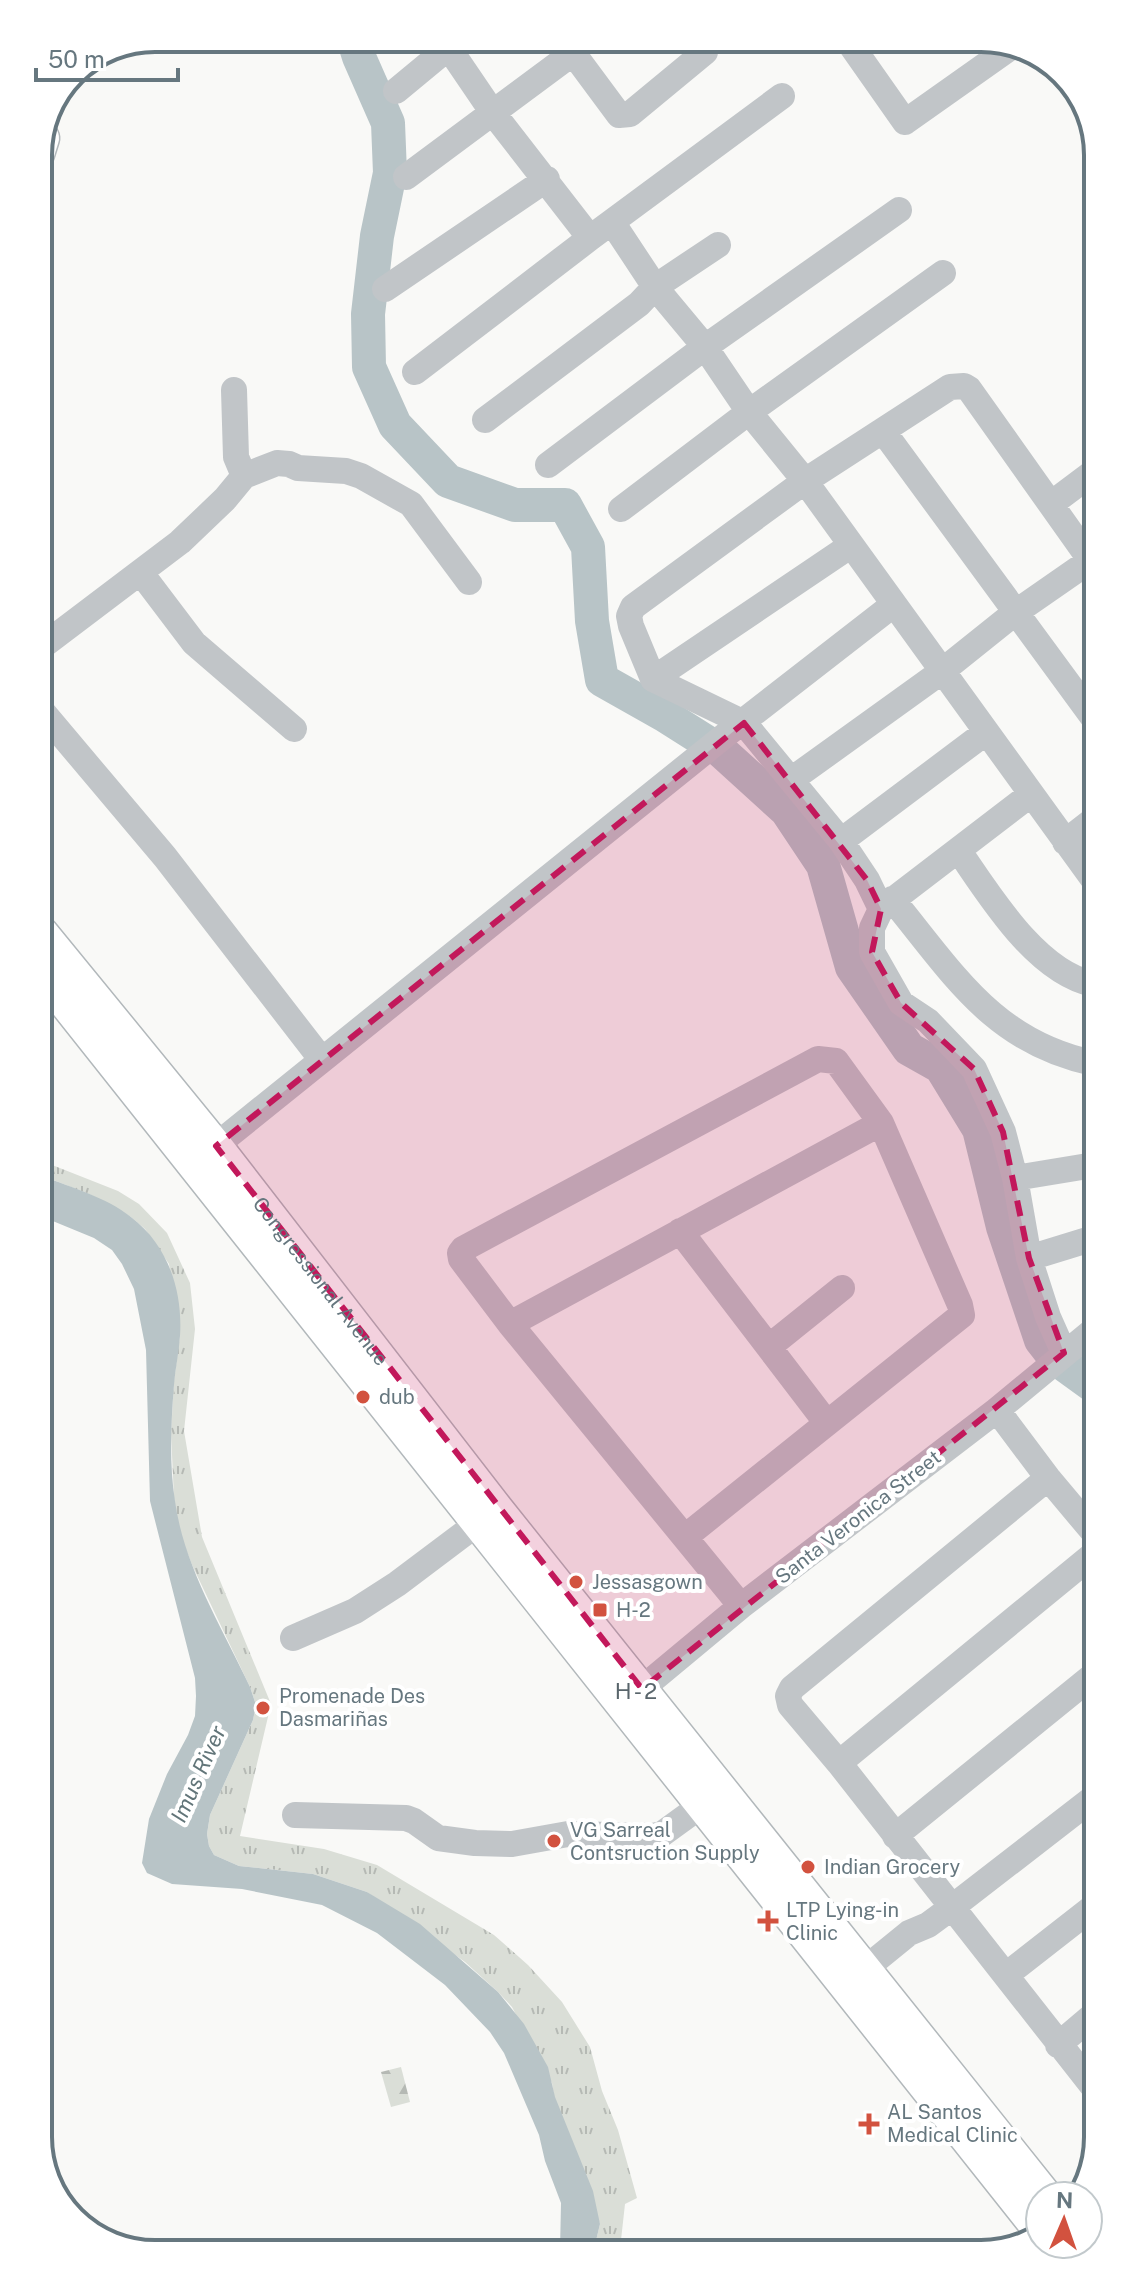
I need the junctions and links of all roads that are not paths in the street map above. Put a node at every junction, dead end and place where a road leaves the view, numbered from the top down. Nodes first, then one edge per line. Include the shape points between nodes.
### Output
1 (438, 52) edge
2 (457, 52) edge
3 (705, 52) dead end
4 (856, 52) edge
5 (1000, 54) edge
6 (396, 91) dead end
7 (782, 96) dead end
8 (493, 113) junction
9 (406, 177) dead end
10 (547, 179) junction
11 (899, 210) dead end
12 (612, 222) junction
13 (590, 238) junction
14 (718, 245) dead end
15 (943, 273) dead end
16 (655, 287) junction
17 (385, 289) dead end
18 (705, 347) junction
19 (415, 372) dead end
20 (234, 390) dead end
21 (749, 412) junction
22 (485, 420) dead end
23 (883, 431) junction
24 (548, 465) dead end
25 (244, 476) junction
26 (1084, 479) edge
27 (805, 481) junction
28 (1051, 504) junction
29 (621, 509) dead end
30 (850, 546) junction
31 (1084, 550) edge
32 (1084, 565) edge
33 (141, 573) junction
34 (469, 582) dead end
35 (893, 605) junction
36 (1016, 612) junction
37 (52, 639) edge
38 (941, 672) junction
39 (653, 679) junction
40 (1084, 705) edge
41 (52, 723) edge
42 (294, 729) dead end
43 (985, 733) junction
44 (724, 738) junction
45 (791, 780) junction
46 (1030, 795) junction
47 (1084, 827) edge
48 (841, 841) junction
49 (1065, 842) junction
50 (959, 851) junction
51 (1084, 867) edge
52 (887, 904) junction
53 (52, 947) edge
54 (1084, 982) edge
55 (52, 985) edge
56 (322, 1060) junction
57 (1084, 1060) edge
58 (881, 1123) junction
59 (205, 1155) junction
60 (1084, 1167) edge
61 (1015, 1178) junction
62 (680, 1231) junction
63 (1084, 1241) edge
64 (1029, 1258) junction
65 (842, 1288) dead end
66 (510, 1324) junction
67 (1084, 1338) edge
68 (770, 1346) junction
69 (1055, 1360) junction
70 (997, 1410) junction
71 (826, 1422) junction
72 (1048, 1478) junction
73 (487, 1517) junction
74 (1084, 1521) edge
75 (685, 1537) junction
76 (1084, 1562) edge
77 (741, 1606) junction
78 (293, 1638) dead end
79 (1084, 1683) edge
80 (632, 1697) junction
81 (839, 1763) junction
82 (702, 1805) junction
83 (1084, 1805) edge
84 (295, 1815) dead end
85 (895, 1836) junction
86 (951, 1908) junction
87 (1084, 1914) edge
88 (1006, 1975) junction
89 (858, 1982) junction
90 (1084, 2023) edge
91 (1058, 2045) junction
92 (1084, 2076) edge
93 (1032, 2180) edge
94 (1024, 2209) edge

1 - 6 street
2 - 8 street
3 - 8 street via 630,114 619,115 572,55
4 - 5 street via 905,122
7 - 12 street
8 - 9 street
8 - 10 street
10 - 13 street
10 - 17 street
11 - 18 street
12 - 13 street
12 - 16 street
13 - 19 street
14 - 16 street
15 - 21 street
16 - 18 street
16 - 22 street
18 - 21 street
18 - 24 street
20 - 25 street via 236,457
21 - 27 street
21 - 29 street
23 - 27 street
23 - 28 street via 950,387 964,386
23 - 36 street
25 - 33 street via 180,542
25 - 34 street via 277,463 361,476 411,504
26 - 28 street
27 - 30 street
27 - 39 street via 633,607 631,626
28 - 31 street
30 - 35 street
30 - 39 street
32 - 36 street
33 - 37 street
33 - 42 street via 194,643
35 - 38 street
35 - 44 street
36 - 38 street
36 - 40 street
38 - 43 street
38 - 45 street
39 - 44 street
41 - 56 street via 165,857
43 - 46 street
43 - 48 street
44 - 45 street
44 - 56 street
45 - 48 street
46 - 49 street
46 - 50 street
47 - 49 street
48 - 52 street
49 - 51 street
50 - 52 street
50 - 54 street via 1006,918 1056,967
52 - 57 street via 984,1010 1048,1050
52 - 61 street via 872,928 872,952 901,1003 928,1021 974,1069 1003,1132
53 - 59 main road, Congressional Avenue
55 - 59 main road, Congressional Avenue
56 - 59 street
58 - 62 street
58 - 66 street via 836,1061 818,1059 463,1249 461,1259
58 - 71 street via 962,1315
59 - 73 main road, Congressional Avenue
60 - 61 street
61 - 64 street
62 - 66 street
62 - 68 street
63 - 64 street
64 - 69 street
65 - 68 street
66 - 75 street
67 - 69 street, Santa Veronica Street
68 - 71 street
69 - 70 street, Santa Veronica Street
70 - 72 street
70 - 77 street, Santa Veronica Street
71 - 75 street
72 - 74 street
72 - 81 street via 792,1688 790,1705
73 - 78 street via 355,1611
73 - 80 main road, Congressional Avenue
75 - 77 street
76 - 81 street
77 - 80 street, Santa Veronica Street
79 - 85 street
80 - 82 main road, Congressional Avenue
80 - 89 main road, Congressional Avenue
81 - 85 street
82 - 84 street via 662,1834 568,1834 512,1844 438,1838 406,1818
82 - 89 main road, Congressional Avenue
83 - 86 street
85 - 86 street
86 - 88 street
86 - 89 street via 916,1942
87 - 88 street
88 - 91 street
89 - 93 main road, Congressional Avenue
89 - 94 main road, Congressional Avenue
90 - 91 street
91 - 92 street

